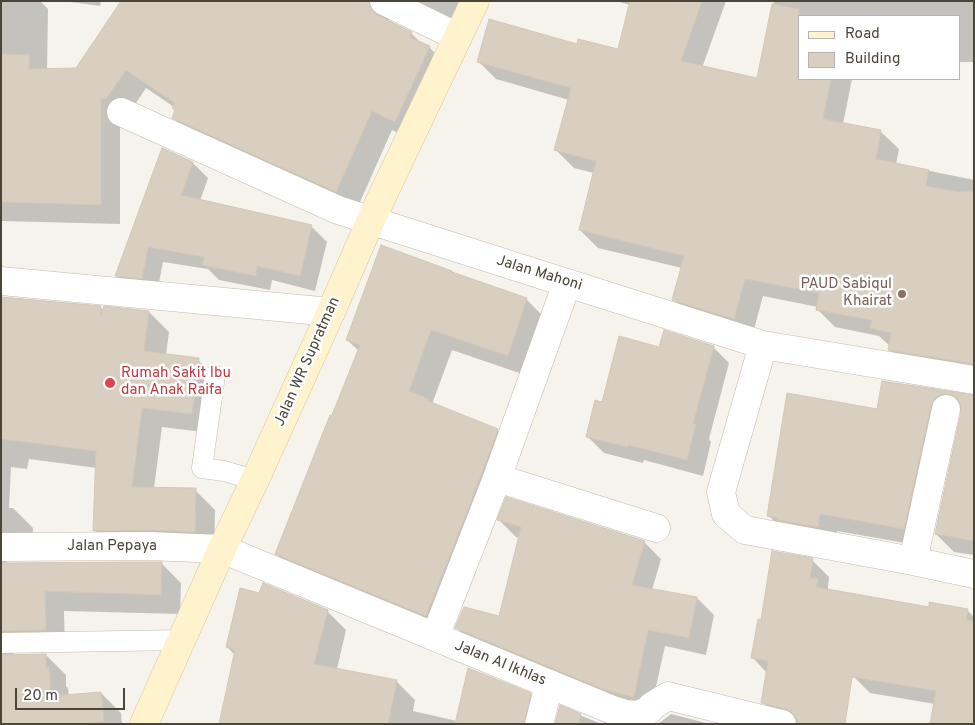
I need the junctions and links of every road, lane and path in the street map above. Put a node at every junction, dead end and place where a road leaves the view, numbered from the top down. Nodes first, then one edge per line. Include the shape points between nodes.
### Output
1 (384, 1) edge
2 (474, 1) edge
3 (458, 37) junction
4 (121, 112) dead end
5 (370, 222) junction
6 (1, 281) edge
7 (567, 283) junction
8 (331, 312) junction
9 (763, 345) junction
10 (215, 375) dead end
11 (974, 380) edge
12 (946, 409) dead end
13 (497, 478) junction
14 (255, 480) junction
15 (656, 528) dead end
16 (1, 547) edge
17 (222, 549) junction
18 (913, 561) junction
19 (974, 574) edge
20 (435, 637) junction
21 (182, 640) junction
22 (1, 643) edge
23 (550, 685) junction
24 (144, 724) edge
25 (539, 724) edge
26 (782, 724) edge

1 - 3 street
2 - 3 main road, Jalan WR Supratman
3 - 5 main road, Jalan WR Supratman
4 - 5 street, Jalan Mahoni
5 - 7 street, Jalan Mahoni
5 - 8 main road, Jalan WR Supratman
6 - 8 street
7 - 9 street, Jalan Mahoni
7 - 13 street
8 - 14 main road, Jalan WR Supratman
9 - 11 street, Jalan Mahoni
9 - 18 street via 722,492 726,514 745,530
10 - 14 lane via 202,468
12 - 18 street
13 - 15 street
13 - 20 street
14 - 17 main road, Jalan WR Supratman
16 - 17 street, Jalan Pepaya
17 - 20 street, Jalan Al Ikhlas
17 - 21 main road, Jalan WR Supratman
18 - 19 street
20 - 23 street, Jalan Al Ikhlas
21 - 22 lane
21 - 24 main road, Jalan WR Supratman
23 - 25 street
23 - 26 street, Jalan Al Ikhlas via 625,714 638,715 668,696

